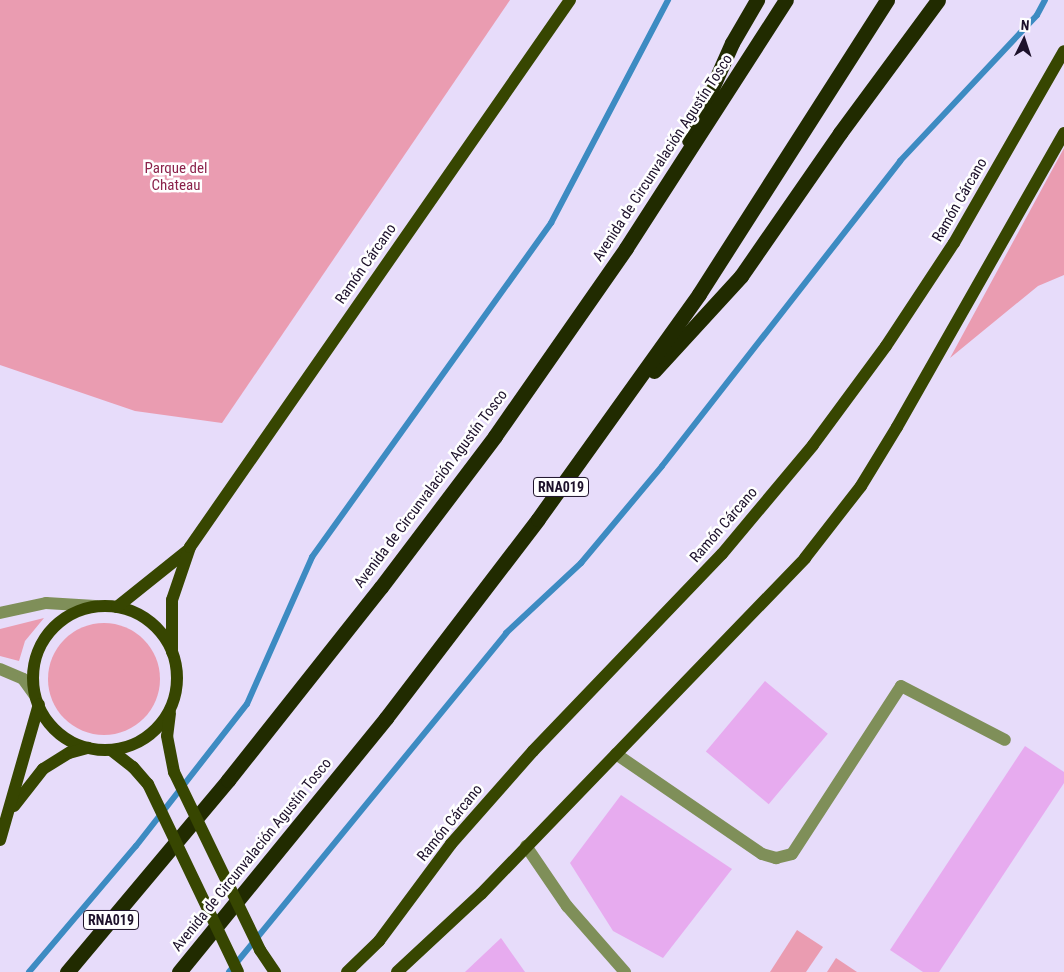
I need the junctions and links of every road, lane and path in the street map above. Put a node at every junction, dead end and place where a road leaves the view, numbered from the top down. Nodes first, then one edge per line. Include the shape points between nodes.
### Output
1 (570, 0) edge
2 (758, 0) edge
3 (786, 0) edge
4 (888, 0) edge
5 (938, 0) edge
6 (1064, 51) edge
7 (1064, 133) edge
8 (671, 181) junction
9 (609, 420) junction
10 (190, 547) junction
11 (95, 606) junction
12 (117, 607) junction
13 (0, 613) edge
14 (172, 652) junction
15 (0, 669) edge
16 (37, 699) junction
17 (170, 708) junction
18 (1005, 740) dead end
19 (88, 748) junction
20 (111, 750) junction
21 (616, 754) junction
22 (6, 818) junction
23 (0, 840) edge
24 (526, 846) junction
25 (67, 972) edge
26 (179, 972) edge
27 (238, 972) edge
28 (275, 972) edge
29 (347, 972) edge
30 (397, 972) edge
31 (625, 972) edge

1 - 10 main road, Ramón Cárcano
2 - 8 highway via 732,43
3 - 8 highway, Avenida de Circunvalación Agustín Tosco / RNA019
4 - 9 highway, Avenida de Circunvalación Agustín Tosco / RNA019 via 704,286
5 - 9 highway via 840,132 741,276
6 - 29 main road, Ramón Cárcano via 954,243 886,346 813,445 722,554 526,758 451,844 379,941
7 - 21 main road via 979,287 861,486 805,558
8 - 25 highway, Avenida de Circunvalación Agustín Tosco / RNA019 via 511,412 381,587 210,802
9 - 26 highway, Avenida de Circunvalación Agustín Tosco / RNA019 via 386,718
10 - 12 main road, Ramón Cárcano
10 - 14 main road, Ramón Cárcano via 172,600
11 - 12 main road
11 - 13 street via 46,603
11 - 16 main road via 59,622 46,637 37,654 33,674
12 - 14 main road via 135,612 151,622
14 - 17 main road via 177,670
15 - 16 street via 23,679
16 - 19 main road via 55,730
16 - 22 main road
17 - 20 main road via 146,737
17 - 28 main road, bridge via 167,736 174,772 260,950
18 - 21 street via 901,686 792,854 776,858 762,854
19 - 20 main road
19 - 22 main road via 69,753 43,769
20 - 27 main road, bridge via 133,766 148,784
21 - 24 main road
22 - 23 main road
24 - 30 main road
24 - 31 street via 567,906

